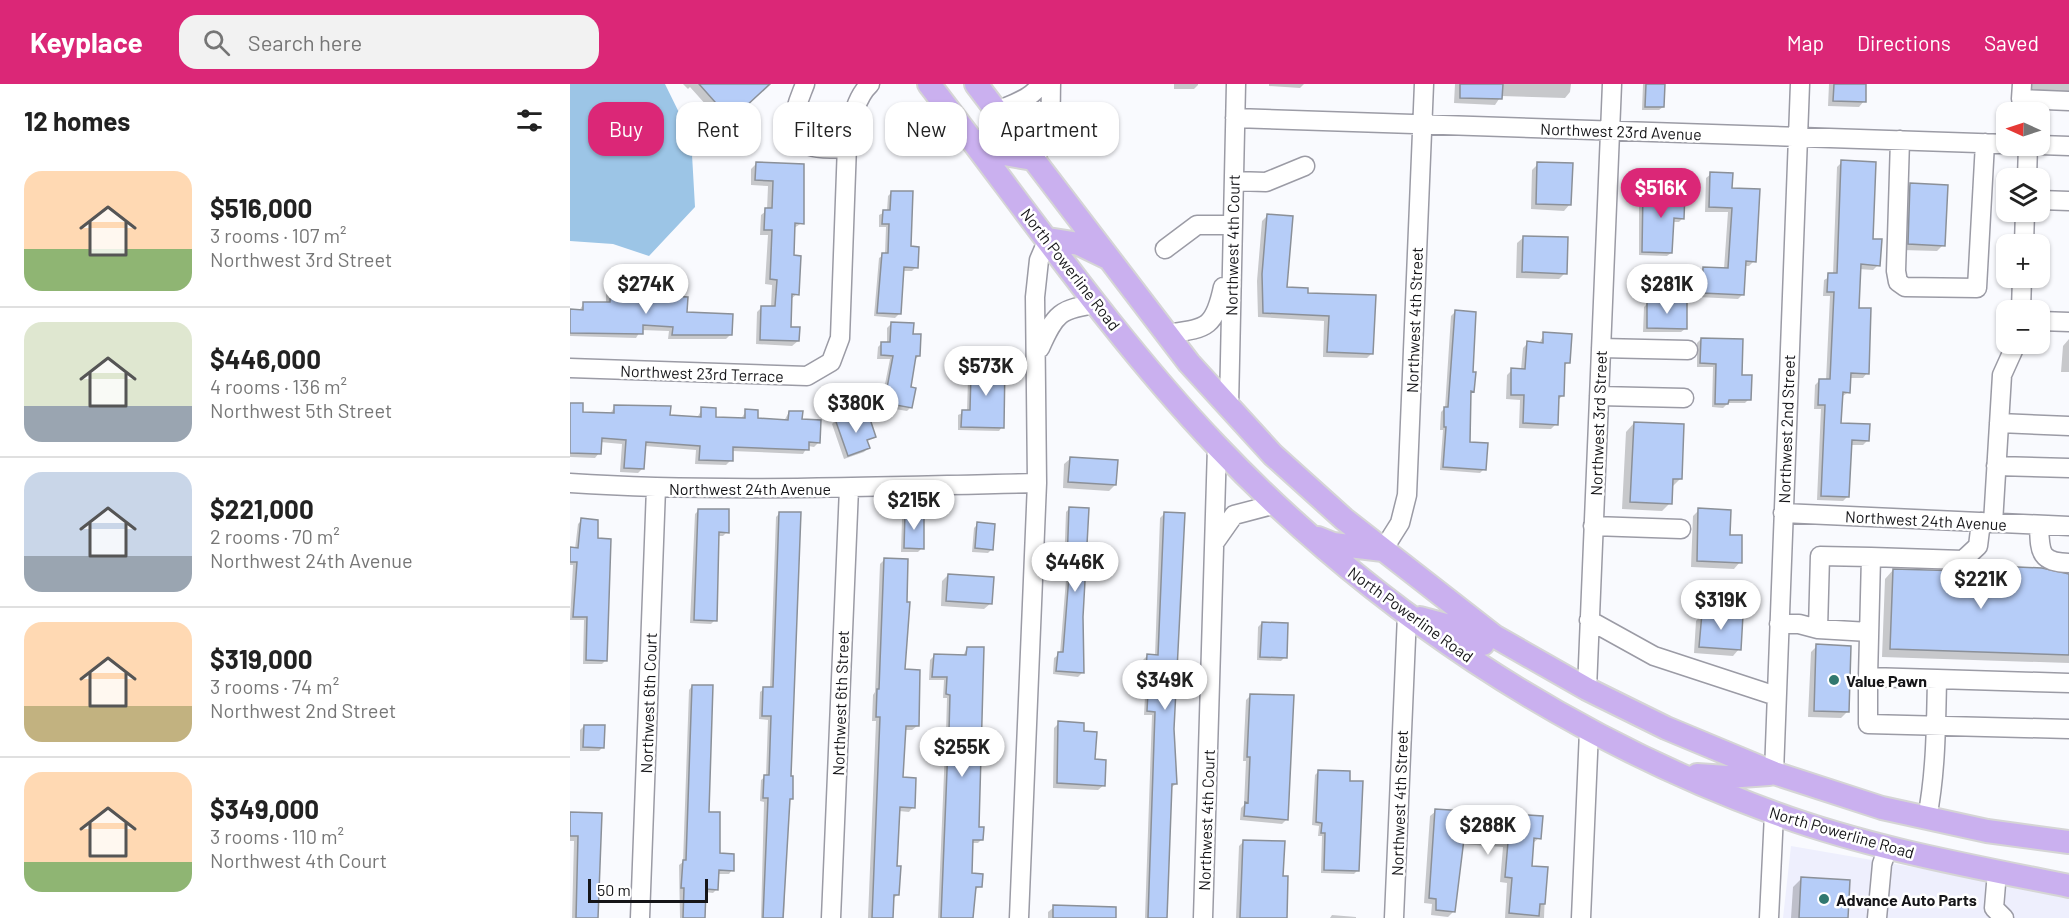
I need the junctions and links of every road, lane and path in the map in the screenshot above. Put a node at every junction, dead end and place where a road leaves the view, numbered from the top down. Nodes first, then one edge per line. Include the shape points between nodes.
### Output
1 (805, 84) edge
2 (870, 84) edge
3 (929, 84) edge
4 (976, 84) edge
5 (1040, 84) edge
6 (1051, 84) edge
7 (1236, 84) edge
8 (1424, 84) edge
9 (1612, 84) edge
10 (1800, 84) edge
11 (2021, 98) edge
12 (2069, 101) edge
13 (798, 102) edge
14 (859, 102) edge
15 (990, 102) edge
16 (1016, 102) edge
17 (1235, 118) junction
18 (1423, 123) junction
19 (1610, 131) junction
20 (1798, 136) junction
21 (970, 138) junction
22 (1900, 140) junction
23 (1985, 143) junction
24 (1996, 144) edge
25 (2050, 145) edge
26 (2069, 146) edge
27 (847, 156) edge
28 (1031, 156) edge
29 (1033, 159) junction
30 (1305, 166) dead end
31 (1233, 181) junction
32 (2050, 200) edge
33 (2069, 201) edge
34 (1233, 225) junction
35 (1048, 239) junction
36 (1165, 249) dead end
37 (1110, 260) junction
38 (1232, 266) junction
39 (1098, 304) junction
40 (2050, 321) edge
41 (2069, 322) edge
42 (1166, 334) junction
43 (1601, 348) junction
44 (1688, 350) dead end
45 (1038, 352) junction
46 (2011, 354) edge
47 (570, 368) edge
48 (1599, 396) junction
49 (1684, 398) dead end
50 (1229, 406) junction
51 (1999, 423) junction
52 (2069, 426) edge
53 (1217, 447) junction
54 (1996, 466) junction
55 (2069, 468) edge
56 (570, 483) edge
57 (1037, 483) junction
58 (656, 488) junction
59 (849, 488) junction
60 (1276, 504) junction
61 (1783, 513) junction
62 (1987, 522) junction
63 (2039, 525) junction
64 (1593, 526) junction
65 (2069, 526) edge
66 (1681, 529) dead end
67 (1308, 534) junction
68 (1215, 542) junction
69 (1383, 550) junction
70 (1871, 557) junction
71 (2069, 563) edge
72 (1407, 615) junction
73 (1589, 620) junction
74 (1779, 624) junction
75 (1818, 629) junction
76 (1869, 632) junction
77 (1868, 677) junction
78 (1936, 679) junction
79 (2069, 683) edge
80 (1587, 689) junction
81 (1776, 696) junction
82 (1936, 725) junction
83 (2069, 729) edge
84 (1589, 731) junction
85 (1676, 772) junction
86 (1774, 773) junction
87 (1774, 814) junction
88 (1927, 818) junction
89 (2069, 842) edge
90 (1888, 847) junction
91 (1997, 872) junction
92 (2069, 886) edge
93 (640, 918) edge
94 (831, 918) edge
95 (1019, 918) edge
96 (1203, 918) edge
97 (1394, 918) edge
98 (1581, 918) edge
99 (1769, 918) edge
100 (1877, 918) edge
101 (2004, 918) edge

1 - 13 street
2 - 14 street
3 - 21 main road, North Powerline Road
4 - 15 main road, North Powerline Road
5 - 16 street
6 - 29 street via 1050,133
7 - 17 street, Northwest 4th Court
8 - 18 street, Northwest 4th Street
9 - 19 street, Northwest 3rd Street
10 - 20 street, Northwest 2nd Street
11 - 12 street
17 - 18 street, Northwest 23rd Avenue
17 - 31 street, Northwest 4th Court
18 - 19 street, Northwest 23rd Avenue
18 - 69 street, Northwest 4th Street via 1407,495 1400,523
19 - 20 street, Northwest 23rd Avenue
19 - 43 street, Northwest 3rd Street
20 - 22 street, Northwest 23rd Avenue
20 - 61 street, Northwest 2nd Street
21 - 29 main road via 1004,154
21 - 35 main road, North Powerline Road
22 - 23 street, Northwest 23rd Avenue
22 - 23 street via 1896,271 1898,282 1905,287 1977,288
23 - 24 street, Northwest 23rd Avenue
25 - 26 street
27 - 47 street, Northwest 23rd Terrace via 840,338 831,362 807,376
28 - 29 main road, North Powerline Road
29 - 37 main road, North Powerline Road
30 - 31 street via 1266,182
31 - 34 street, Northwest 4th Court
32 - 33 street
34 - 36 street via 1197,225
34 - 38 street, Northwest 4th Court
35 - 37 main road via 1079,244
35 - 39 main road, North Powerline Road
35 - 45 street via 1039,260 1035,297
37 - 42 main road, North Powerline Road
38 - 42 street via 1218,312 1208,324
38 - 50 street, Northwest 4th Court
39 - 45 street via 1065,309 1052,320
39 - 53 main road, North Powerline Road
40 - 41 street
42 - 50 main road, North Powerline Road
43 - 44 street
43 - 48 street, Northwest 3rd Street
45 - 57 street
46 - 51 street via 2001,375
48 - 49 street
48 - 64 street, Northwest 3rd Street
50 - 69 main road, North Powerline Road via 1273,454
51 - 52 street
51 - 54 street
53 - 60 main road, North Powerline Road
53 - 68 street, Northwest 4th Court
54 - 55 street
54 - 62 street
56 - 58 street, Northwest 24th Avenue
57 - 59 street, Northwest 24th Avenue
57 - 95 street
58 - 59 street, Northwest 24th Avenue
58 - 93 street, Northwest 6th Court
59 - 94 street, Northwest 6th Street
60 - 67 main road, North Powerline Road
60 - 68 street via 1234,515
61 - 62 street, Northwest 24th Avenue
61 - 74 street, Northwest 2nd Street
62 - 63 street, Northwest 24th Avenue
62 - 70 street via 1978,546 1962,560
63 - 65 street, Northwest 24th Avenue
63 - 71 street via 2040,548 2046,559
64 - 66 street
64 - 73 street, Northwest 3rd Street
67 - 69 main road via 1332,544
67 - 72 main road, North Powerline Road
68 - 96 street, Northwest 4th Court
69 - 80 main road, North Powerline Road via 1494,636
70 - 75 street via 1820,556
70 - 76 street
72 - 80 main road via 1461,629 1544,682
72 - 84 main road, North Powerline Road via 1504,681
72 - 97 street, Northwest 4th Street
73 - 80 street, Northwest 3rd Street
73 - 81 street via 1654,656
74 - 75 street
74 - 81 street, Northwest 2nd Street
75 - 76 street
76 - 77 street
77 - 78 street
77 - 82 street via 1868,724
78 - 79 street
78 - 82 street
80 - 86 main road, North Powerline Road via 1666,728
81 - 86 street, Northwest 2nd Street
82 - 83 street
82 - 88 street
84 - 85 main road, North Powerline Road
84 - 98 street
85 - 86 main road via 1727,777
85 - 87 main road, North Powerline Road
86 - 88 main road, North Powerline Road via 1882,808
87 - 90 main road, North Powerline Road
87 - 99 street
88 - 89 main road, North Powerline Road
90 - 91 main road, North Powerline Road
90 - 100 street via 1882,864
91 - 92 main road, North Powerline Road
91 - 101 street via 1994,908

